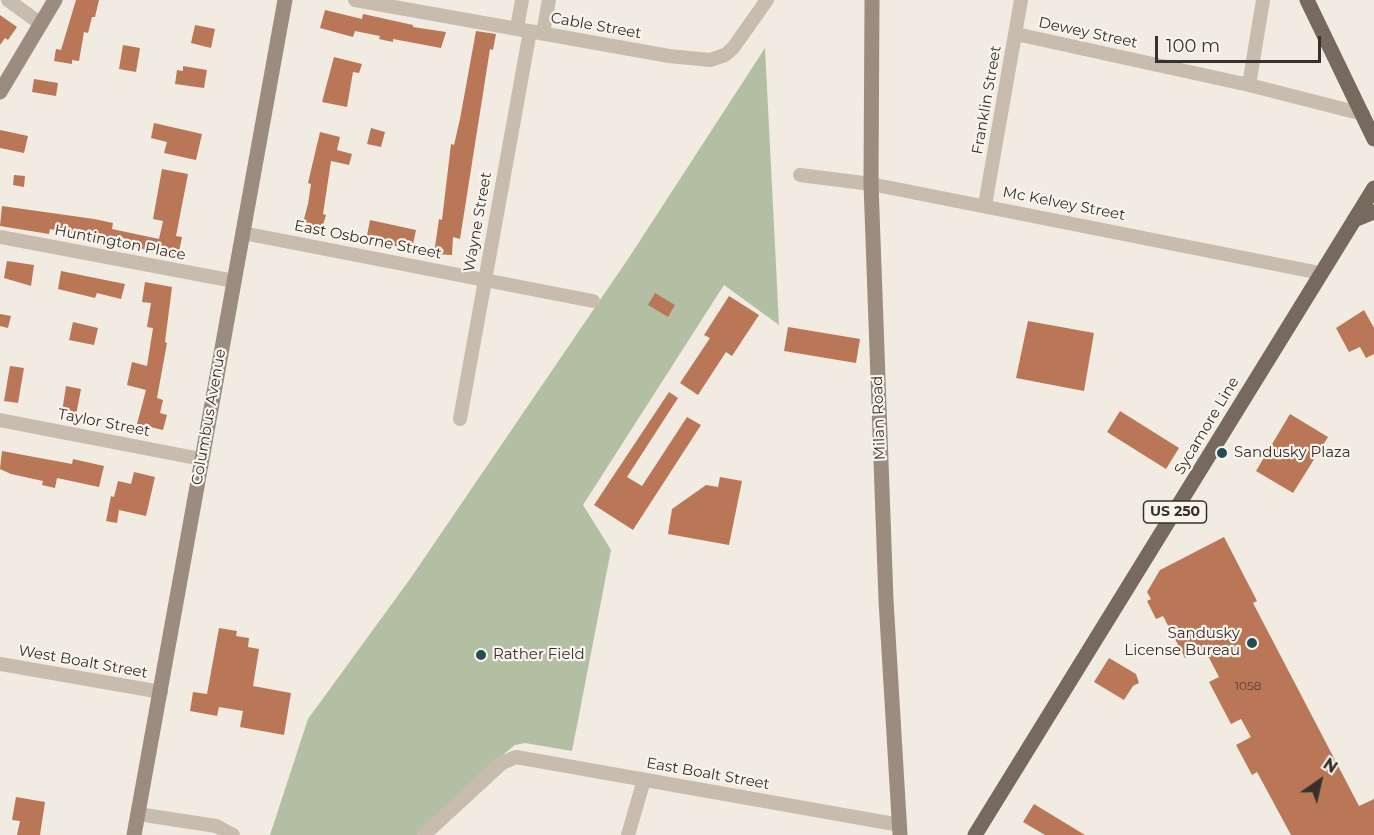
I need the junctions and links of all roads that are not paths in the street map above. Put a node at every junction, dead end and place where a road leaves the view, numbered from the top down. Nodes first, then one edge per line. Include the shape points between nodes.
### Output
1 (8, 0) edge
2 (56, 0) edge
3 (285, 0) edge
4 (355, 0) edge
5 (522, 0) edge
6 (549, 0) edge
7 (766, 0) edge
8 (872, 0) edge
9 (1021, 0) edge
10 (1263, 0) edge
11 (1306, 0) edge
12 (41, 24) junction
13 (530, 30) junction
14 (1016, 34) junction
15 (1249, 85) junction
16 (0, 92) edge
17 (1363, 114) junction
18 (1374, 139) edge
19 (800, 175) dead end
20 (871, 184) junction
21 (1374, 188) edge
22 (985, 205) junction
23 (1374, 212) edge
24 (1354, 220) junction
25 (243, 233) junction
26 (0, 237) edge
27 (1320, 273) junction
28 (485, 279) junction
29 (234, 281) junction
30 (593, 301) dead end
31 (460, 419) dead end
32 (0, 420) edge
33 (201, 459) junction
34 (0, 664) edge
35 (161, 692) junction
36 (644, 780) junction
37 (138, 813) junction
38 (900, 830) edge
39 (134, 835) edge
40 (233, 835) edge
41 (424, 835) edge
42 (628, 835) edge
43 (975, 835) edge

1 - 12 street
2 - 12 street
3 - 25 street, Columbus Avenue
4 - 13 street, Cable Street
5 - 13 street, Wayne Street
6 - 13 street, Wayne Street
7 - 13 street, Cable Street via 734,48 710,60 684,59
8 - 20 street, Milan Road
9 - 14 street, Franklin Street
10 - 15 street
11 - 17 main road
12 - 16 street
13 - 28 street, Wayne Street
14 - 15 street, Dewey Street
14 - 22 street, Franklin Street
15 - 17 street, Dewey Street
17 - 18 main road
19 - 20 street, Mc Kelvey Street
20 - 22 street, Mc Kelvey Street
20 - 38 street, Milan Road via 886,600
21 - 24 main road, Sycamore Line / US 250
22 - 27 street, Mc Kelvey Street
23 - 24 main road
24 - 27 main road, Sycamore Line / US 250
25 - 28 street, East Osborne Street
25 - 29 street, Columbus Avenue
26 - 29 street, Huntington Place
27 - 43 main road, Sycamore Line / US 250
28 - 30 street, East Osborne Street
28 - 31 street, Wayne Street
29 - 33 street, Columbus Avenue
32 - 33 street, Taylor Street
33 - 35 street, Columbus Avenue
34 - 35 street, West Boalt Street
35 - 37 street, Columbus Avenue
36 - 38 street, East Boalt Street
36 - 41 street, East Boalt Street via 510,758
36 - 42 street
37 - 39 street, Columbus Avenue
37 - 40 street via 216,826

